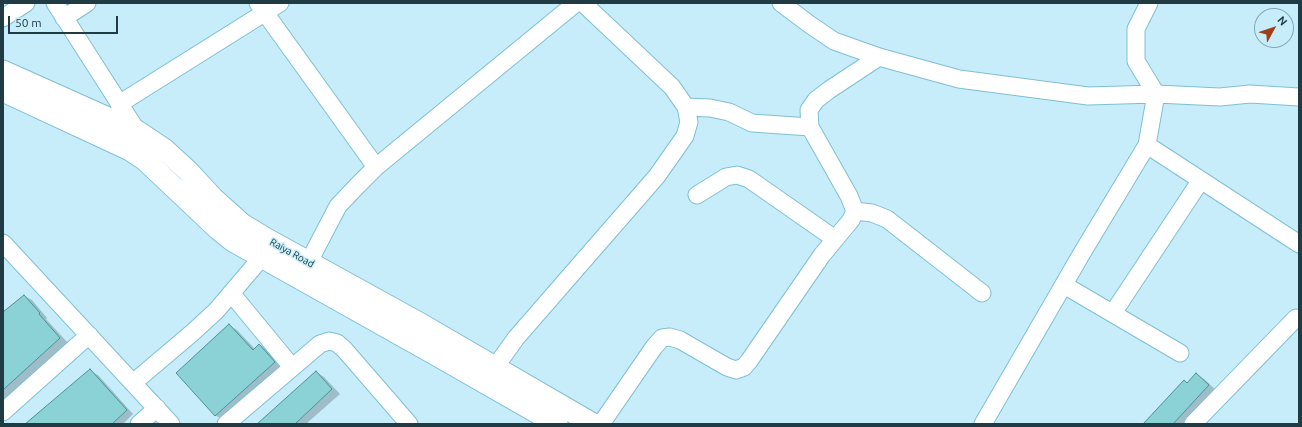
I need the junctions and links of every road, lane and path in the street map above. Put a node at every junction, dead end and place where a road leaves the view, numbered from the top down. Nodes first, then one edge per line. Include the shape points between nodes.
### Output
1 (26, 3) edge
2 (55, 3) edge
3 (87, 3) edge
4 (280, 3) edge
5 (576, 3) edge
6 (583, 3) edge
7 (781, 3) edge
8 (1149, 3) edge
9 (262, 8) edge
10 (3, 18) edge
11 (64, 18) junction
12 (879, 58) junction
13 (3, 71) edge
14 (3, 92) edge
15 (1156, 94) junction
16 (1299, 97) edge
17 (119, 104) junction
18 (686, 107) junction
19 (810, 127) junction
20 (137, 131) junction
21 (1147, 145) junction
22 (376, 167) junction
23 (1200, 180) junction
24 (697, 195) dead end
25 (855, 211) junction
26 (835, 239) junction
27 (3, 243) edge
28 (1299, 244) edge
29 (262, 257) junction
30 (304, 270) junction
31 (1064, 285) junction
32 (982, 293) dead end
33 (231, 294) junction
34 (1112, 313) junction
35 (1296, 318) dead end
36 (89, 335) junction
37 (1180, 353) dead end
38 (496, 366) junction
39 (292, 368) junction
40 (133, 383) junction
41 (157, 408) junction
42 (3, 412) edge
43 (139, 424) edge
44 (172, 424) edge
45 (226, 424) edge
46 (409, 424) edge
47 (557, 424) edge
48 (593, 424) edge
49 (601, 424) edge
50 (983, 424) edge
51 (1193, 424) edge

1 - 10 street
2 - 11 street
3 - 11 street
4 - 9 street
5 - 22 street
6 - 18 street via 672,87
7 - 12 street via 834,41
8 - 15 street via 1136,29 1136,61
9 - 17 street
9 - 22 street
11 - 17 street
12 - 15 street via 959,78 1088,96
12 - 19 street via 816,100 809,110
13 - 20 street, Raiya Road
14 - 29 street, Raiya Road via 130,150 145,160 233,241
15 - 16 street
15 - 21 street
17 - 20 street
18 - 19 street via 729,112 752,123
18 - 38 street via 689,122 685,136 657,176 516,338
19 - 25 street
20 - 30 street, Raiya Road via 164,149 242,224 265,238
21 - 23 street
21 - 31 street
22 - 30 street via 338,206
23 - 28 street
23 - 34 street
24 - 26 street via 726,177 737,175 749,179
25 - 26 street
25 - 32 street via 872,213 887,219
26 - 49 street via 744,367 736,370 727,367 680,340 662,338
27 - 36 street
29 - 30 street, Raiya Road
29 - 33 street
30 - 38 street, Raiya Road
30 - 47 street, Raiya Road via 431,352
31 - 34 street
31 - 50 street
33 - 39 street
33 - 40 street via 192,333
34 - 37 street
35 - 51 street
36 - 40 street
36 - 42 street
38 - 48 street, Raiya Road
39 - 45 street
39 - 46 street via 320,344 337,342
40 - 41 street
41 - 43 street
41 - 44 street

